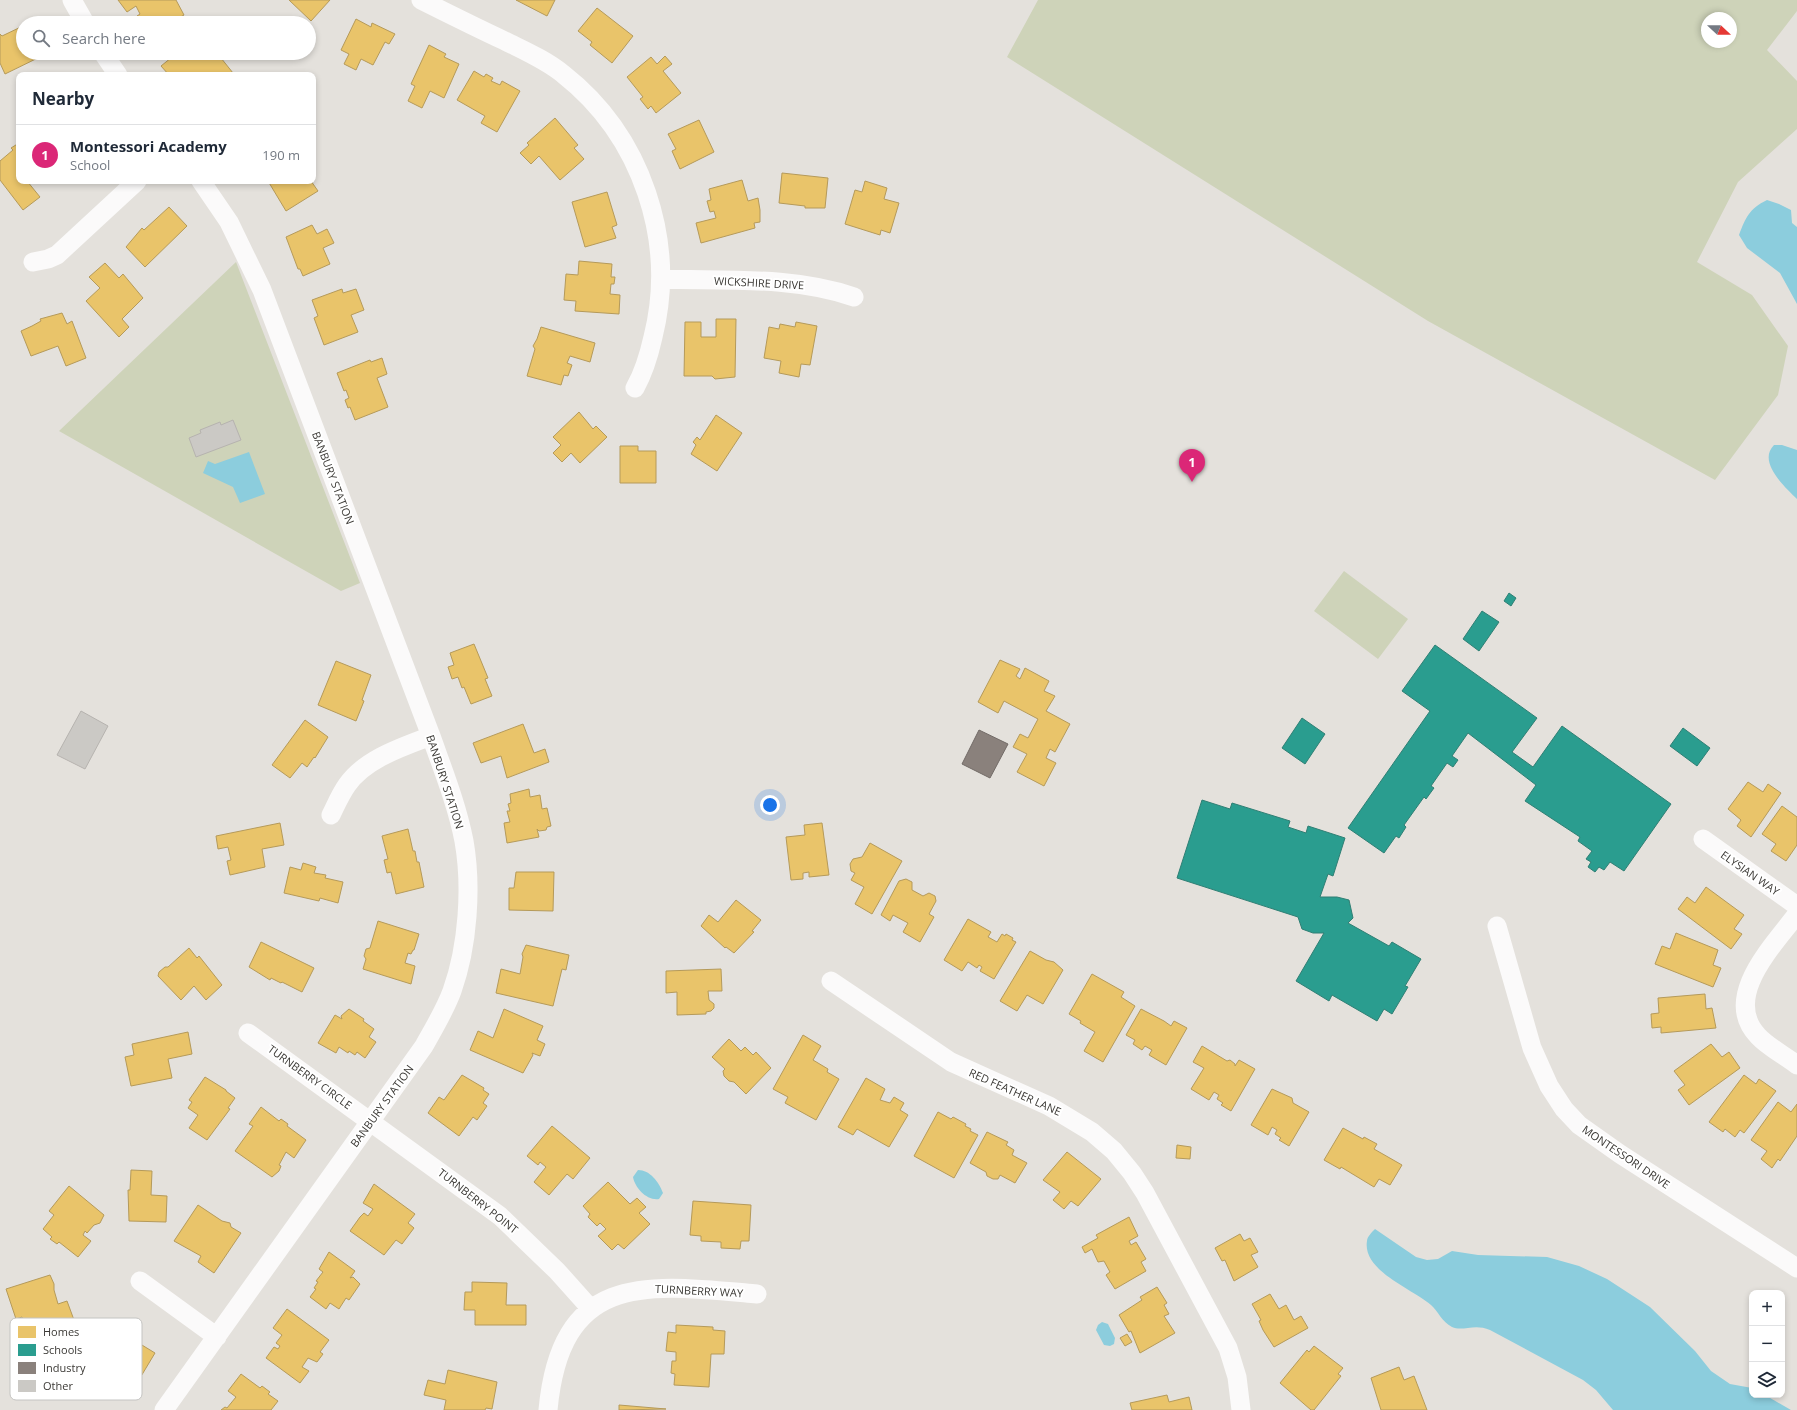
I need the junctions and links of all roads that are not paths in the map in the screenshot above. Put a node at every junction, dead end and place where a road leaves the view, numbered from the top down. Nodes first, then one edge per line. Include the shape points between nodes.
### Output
1 (72, 0) edge
2 (421, 0) edge
3 (81, 16) edge
4 (108, 60) edge
5 (116, 72) edge
6 (134, 184) edge
7 (203, 184) edge
8 (33, 262) dead end
9 (662, 279) junction
10 (854, 297) dead end
11 (635, 388) dead end
12 (431, 736) junction
13 (331, 815) dead end
14 (1703, 839) dead end
15 (1797, 906) edge
16 (1797, 914) edge
17 (1497, 926) dead end
18 (831, 981) dead end
19 (248, 1033) dead end
20 (1797, 1064) edge
21 (371, 1122) junction
22 (1797, 1268) edge
23 (140, 1281) dead end
24 (757, 1294) dead end
25 (591, 1309) junction
26 (217, 1337) junction
27 (164, 1410) edge
28 (548, 1410) edge
29 (1241, 1410) edge

1 - 3 street
2 - 9 street via 548,64 576,85 593,102 626,147 647,192 658,243
4 - 5 street
6 - 8 street via 57,255
7 - 12 street, BANBURY STATION via 229,222 262,290
9 - 10 street, WICKSHIRE DRIVE via 782,283 818,287
9 - 11 street via 649,353
12 - 13 street via 395,751 361,772 347,785
12 - 21 street, BANBURY STATION via 451,791 464,840 468,876 466,918 456,977 444,1009 421,1050
14 - 15 street, ELYSIAN WAY
16 - 20 street via 1751,978 1745,998 1747,1015 1757,1035
17 - 22 street, MONTESSORI DRIVE via 1532,1048 1549,1086 1564,1109 1579,1125 1620,1154
18 - 29 street, RED FEATHER LANE via 951,1062 1064,1114 1107,1144 1132,1173 1145,1194 1224,1340 1235,1368
19 - 21 street, TURNBERRY CIRCLE
21 - 25 street, TURNBERRY POINT via 500,1216 557,1271
21 - 26 street, BANBURY STATION
23 - 26 street
24 - 25 street, TURNBERRY WAY via 649,1288 620,1295
25 - 28 street, TURNBERRY WAY via 574,1325 563,1346 551,1384
26 - 27 street, BANBURY STATION

